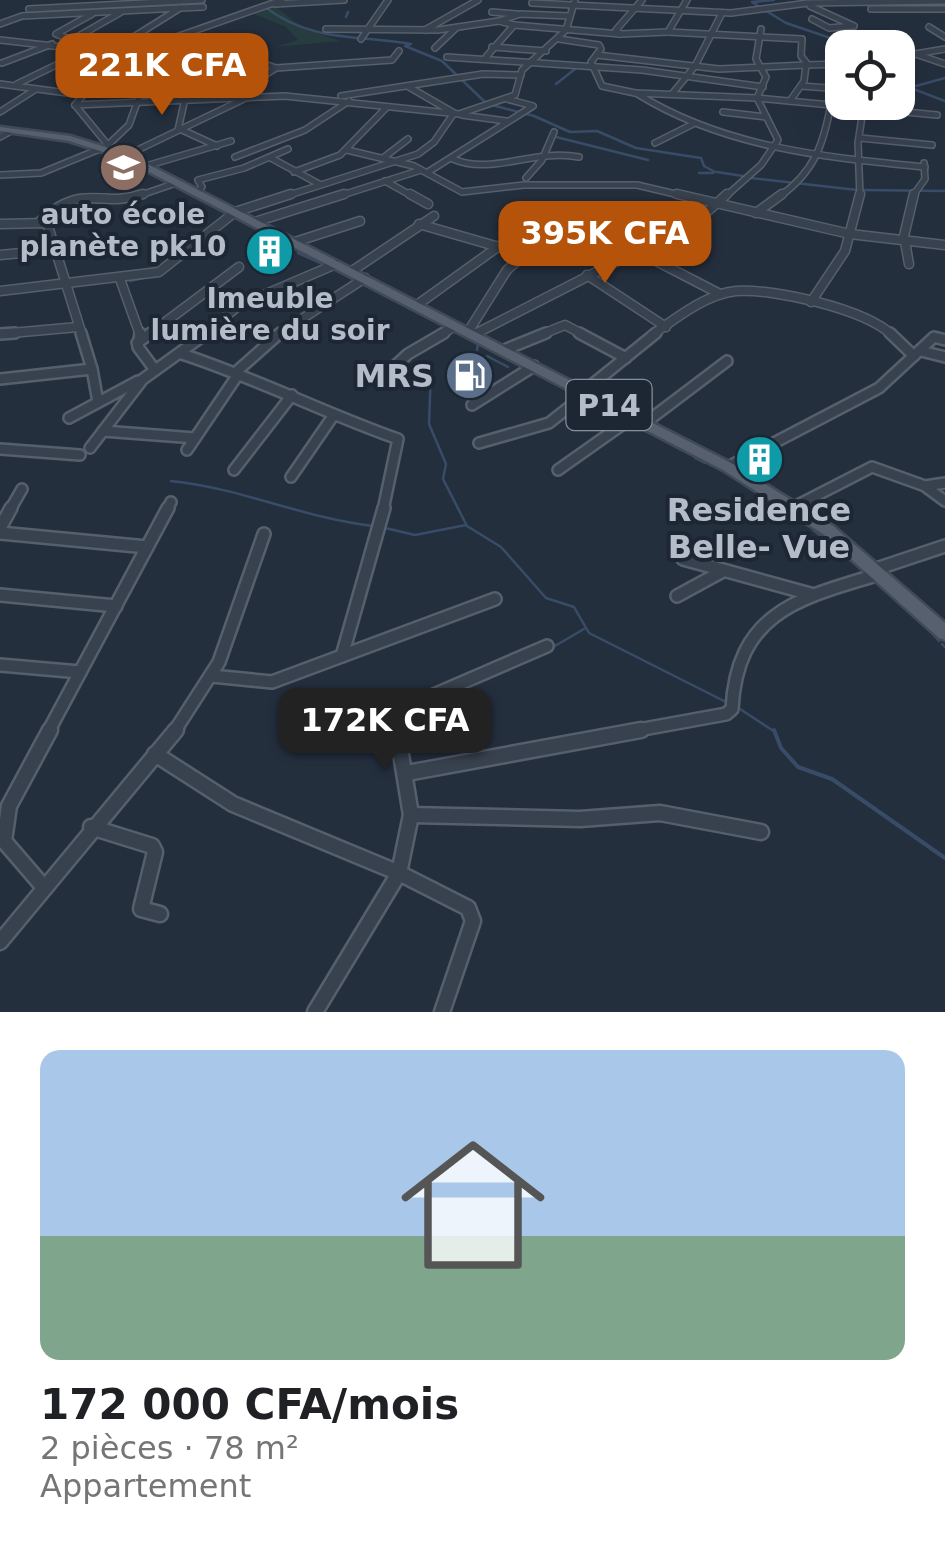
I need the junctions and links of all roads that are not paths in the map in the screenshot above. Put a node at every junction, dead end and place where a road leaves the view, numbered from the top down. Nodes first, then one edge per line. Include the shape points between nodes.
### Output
1 (37, 0) edge
2 (344, 0) edge
3 (388, 0) edge
4 (478, 0) edge
5 (642, 0) edge
6 (687, 0) edge
7 (156, 1) edge
8 (834, 1) edge
9 (873, 1) edge
10 (945, 1) edge
11 (276, 3) edge
12 (532, 3) dead end
13 (574, 3) edge
14 (203, 4) edge
15 (736, 4) dead end
16 (805, 4) junction
17 (781, 7) junction
18 (180, 8) junction
19 (634, 8) junction
20 (945, 8) edge
21 (28, 9) junction
22 (744, 10) junction
23 (871, 10) dead end
24 (681, 11) junction
25 (94, 12) junction
26 (120, 12) junction
27 (292, 12) dead end
28 (492, 12) dead end
29 (722, 13) junction
30 (792, 13) dead end
31 (520, 14) junction
32 (22, 16) junction
33 (174, 16) junction
34 (570, 16) junction
35 (812, 19) dead end
36 (499, 21) junction
37 (0, 24) edge
38 (514, 25) junction
39 (368, 27) junction
40 (929, 27) dead end
41 (456, 28) junction
42 (326, 29) dead end
43 (566, 30) junction
44 (424, 31) junction
45 (668, 32) junction
46 (714, 33) junction
47 (760, 33) junction
48 (620, 34) junction
49 (178, 36) junction
50 (945, 37) edge
51 (361, 39) dead end
52 (559, 39) junction
53 (0, 40) edge
54 (73, 40) junction
55 (220, 40) junction
56 (54, 44) junction
57 (658, 44) dead end
58 (63, 46) junction
59 (435, 48) dead end
60 (492, 48) junction
61 (945, 49) edge
62 (90, 50) junction
63 (140, 50) junction
64 (399, 51) dead end
65 (546, 52) junction
66 (915, 52) edge
67 (915, 53) edge
68 (918, 53) junction
69 (124, 55) junction
70 (597, 55) junction
71 (447, 57) dead end
72 (486, 57) junction
73 (251, 59) junction
74 (536, 60) junction
75 (152, 61) junction
76 (660, 61) junction
77 (825, 64) edge
78 (945, 64) edge
79 (1, 65) edge
80 (807, 65) junction
81 (695, 66) junction
82 (192, 67) junction
83 (593, 67) junction
84 (276, 68) junction
85 (763, 68) junction
86 (655, 72) junction
87 (521, 75) junction
88 (688, 77) junction
89 (647, 80) dead end
90 (0, 84) edge
91 (14, 86) junction
92 (801, 86) junction
93 (409, 87) junction
94 (825, 87) edge
95 (36, 88) junction
96 (763, 88) junction
97 (635, 93) junction
98 (82, 94) junction
99 (672, 94) junction
100 (248, 97) junction
101 (331, 98) junction
102 (506, 98) junction
103 (757, 98) junction
104 (184, 99) junction
105 (790, 101) junction
106 (0, 102) edge
107 (136, 102) junction
108 (348, 102) junction
109 (12, 104) junction
110 (825, 104) edge
111 (75, 105) junction
112 (386, 108) junction
113 (0, 112) edge
114 (724, 112) dead end
115 (915, 112) edge
116 (456, 114) junction
117 (937, 115) dead end
118 (766, 118) junction
119 (828, 120) edge
120 (862, 120) edge
121 (506, 121) junction
122 (695, 123) junction
123 (179, 129) junction
124 (4, 132) edge
125 (554, 132) dead end
126 (860, 138) junction
127 (408, 139) dead end
128 (231, 140) dead end
129 (655, 143) dead end
130 (932, 144) dead end
131 (217, 146) junction
132 (108, 148) junction
133 (774, 148) junction
134 (288, 149) dead end
135 (347, 150) junction
136 (544, 152) junction
137 (822, 154) junction
138 (125, 156) junction
139 (234, 157) dead end
140 (579, 157) dead end
141 (271, 158) junction
142 (383, 158) junction
143 (453, 159) junction
144 (858, 159) junction
145 (402, 162) junction
146 (146, 166) junction
147 (425, 171) junction
148 (294, 172) junction
149 (0, 174) edge
150 (526, 178) dead end
151 (384, 181) junction
152 (179, 182) junction
153 (320, 185) junction
154 (198, 192) junction
155 (428, 204) dead end
156 (715, 204) junction
157 (756, 214) junction
158 (434, 216) dead end
159 (245, 217) junction
160 (39, 222) junction
161 (360, 222) dead end
162 (0, 224) edge
163 (420, 224) junction
164 (553, 228) dead end
165 (850, 234) junction
166 (295, 242) junction
167 (904, 242) junction
168 (945, 245) edge
169 (499, 246) junction
170 (52, 250) junction
171 (635, 250) junction
172 (0, 254) edge
173 (523, 254) junction
174 (336, 264) junction
175 (909, 264) dead end
176 (239, 267) dead end
177 (587, 274) junction
178 (359, 275) junction
179 (120, 279) junction
180 (65, 285) junction
181 (0, 291) edge
182 (720, 294) junction
183 (811, 302) junction
184 (417, 306) junction
185 (78, 327) junction
186 (666, 327) junction
187 (466, 331) junction
188 (0, 334) edge
189 (945, 340) edge
190 (137, 344) junction
191 (504, 350) junction
192 (918, 353) junction
193 (182, 354) junction
194 (945, 357) edge
195 (626, 358) junction
196 (727, 361) dead end
197 (534, 366) junction
198 (92, 369) junction
199 (155, 370) junction
200 (238, 373) junction
201 (384, 376) dead end
202 (0, 378) edge
203 (143, 378) junction
204 (585, 393) junction
205 (292, 394) junction
206 (98, 402) junction
207 (472, 405) dead end
208 (333, 416) junction
209 (69, 418) dead end
210 (639, 420) junction
211 (103, 431) junction
212 (196, 438) junction
213 (478, 443) dead end
214 (90, 448) dead end
215 (0, 449) edge
216 (188, 450) dead end
217 (80, 456) dead end
218 (728, 467) junction
219 (234, 470) dead end
220 (558, 470) dead end
221 (291, 477) dead end
222 (945, 483) edge
223 (925, 486) junction
224 (22, 489) dead end
225 (945, 501) edge
226 (171, 502) dead end
227 (794, 507) junction
228 (0, 531) edge
229 (264, 534) dead end
230 (945, 546) edge
231 (147, 547) junction
232 (683, 559) dead end
233 (724, 571) junction
234 (878, 571) junction
235 (0, 595) edge
236 (814, 595) junction
237 (677, 596) dead end
238 (495, 599) dead end
239 (116, 606) junction
240 (945, 633) edge
241 (547, 646) dead end
242 (342, 656) junction
243 (0, 665) edge
244 (80, 672) junction
245 (212, 676) junction
246 (155, 754) junction
247 (407, 773) junction
248 (4, 806) edge
249 (411, 816) junction
250 (91, 827) junction
251 (760, 832) dead end
252 (400, 874) junction
253 (41, 884) junction
254 (160, 914) dead end
255 (0, 942) edge
256 (315, 1012) edge
257 (442, 1012) edge

1 - 21 street
2 - 11 street
3 - 39 street
4 - 44 street
5 - 19 street
6 - 24 street
7 - 14 street
7 - 21 street
8 - 9 street
8 - 16 street
9 - 10 street
11 - 27 street
11 - 49 street
12 - 13 street
13 - 19 street
13 - 34 street
14 - 18 street
15 - 22 street
16 - 17 street
16 - 35 street via 854,26 829,28
17 - 22 street
17 - 30 street
18 - 26 street
18 - 33 street
19 - 24 street
19 - 48 street via 616,30
20 - 23 street
21 - 32 street
22 - 29 street
24 - 29 street
24 - 45 street
25 - 26 street
25 - 32 street
25 - 54 street via 56,34
26 - 33 street
26 - 54 street
28 - 31 street
29 - 46 street
31 - 34 street
31 - 36 street
32 - 37 street
33 - 62 street
34 - 43 street
36 - 38 street
36 - 41 street
38 - 43 street
38 - 60 street
39 - 42 street
39 - 44 street
39 - 51 street
40 - 50 street
41 - 44 street
41 - 59 street
43 - 48 street
43 - 52 street
45 - 46 street
45 - 48 street
45 - 57 street
46 - 47 street
46 - 81 street
47 - 80 street via 802,39 800,56
47 - 85 street via 756,59
49 - 55 street
49 - 63 street
52 - 65 street
52 - 70 street via 597,44
53 - 56 street
54 - 58 street
55 - 63 street via 202,51
55 - 73 street via 241,43 232,52
56 - 58 street
56 - 79 street
58 - 62 street
60 - 65 street
60 - 72 street
61 - 68 street
62 - 69 street
62 - 91 street
63 - 69 street
64 - 84 street via 392,60
65 - 74 street
66 - 68 street
67 - 68 street
68 - 78 street
69 - 75 street
69 - 98 street
70 - 76 street
70 - 83 street
71 - 72 street
72 - 74 street
73 - 82 street
73 - 84 street
74 - 83 street
74 - 87 street
75 - 82 street
75 - 107 street
76 - 81 street
76 - 86 street
77 - 80 street
80 - 85 street
80 - 92 street
81 - 85 street
81 - 88 street
82 - 104 street
83 - 86 street
83 - 97 street via 602,86
84 - 100 street via 252,83
85 - 96 street
86 - 88 street
86 - 89 street
87 - 93 street via 483,74
87 - 102 street via 518,91
88 - 96 street
88 - 99 street
90 - 91 street
91 - 95 street
92 - 94 street
92 - 105 street
93 - 101 street
93 - 116 street
95 - 98 street
95 - 109 street
96 - 103 street
97 - 99 street
97 - 122 street
98 - 111 street
99 - 103 street
100 - 101 street
100 - 104 street
100 - 123 street
101 - 108 street
102 - 116 street
102 - 121 street via 533,106
103 - 105 street
103 - 118 street
104 - 107 street
104 - 123 street
105 - 110 street
106 - 109 street
107 - 111 street
107 - 132 street via 130,125
108 - 112 street
108 - 139 street via 305,130
109 - 113 street
111 - 132 street
112 - 116 street
112 - 135 street
114 - 118 street
115 - 117 street
116 - 121 street
116 - 145 street via 432,144
118 - 133 street via 777,132
119 - 137 street
120 - 126 street
121 - 143 street
122 - 129 street
122 - 133 street
123 - 131 street
123 - 138 street
124 - 132 main road, P14
125 - 136 street
126 - 130 street
126 - 144 street
127 - 142 street
128 - 131 street
131 - 146 street
132 - 138 main road, P14
132 - 149 street via 62,161 37,177
133 - 137 street
133 - 156 street
134 - 141 street
135 - 142 street
135 - 148 street
136 - 140 street
136 - 143 street via 474,168
136 - 150 street
137 - 144 street
137 - 157 street via 799,186
138 - 146 main road, P14
141 - 148 street
141 - 154 street via 198,180
142 - 145 street
143 - 147 street
144 - 165 street via 862,199
144 - 167 street via 924,163
145 - 147 street
145 - 153 street
146 - 152 main road, P14
147 - 151 street
147 - 156 street via 462,192 524,184 634,184
148 - 153 street
151 - 155 street
151 - 159 street
152 - 154 main road, P14
152 - 160 street via 126,200 95,195 59,203
153 - 159 street
154 - 159 main road, P14
156 - 157 street
156 - 171 street via 687,226
157 - 165 street
158 - 163 street
159 - 166 main road, P14
159 - 179 street via 166,268
160 - 162 street
160 - 170 street via 47,223
161 - 166 street
163 - 169 street
163 - 178 street
164 - 173 street
165 - 167 street
165 - 183 street via 843,260
166 - 174 main road, P14
167 - 168 street
167 - 175 street
169 - 173 street
169 - 184 street
170 - 172 street
170 - 180 street
171 - 177 street
171 - 182 street
173 - 187 street
174 - 178 main road, P14
174 - 193 street via 248,299
176 - 190 street
177 - 186 street
177 - 187 street via 529,310
178 - 184 main road, P14
178 - 200 street via 294,320
179 - 180 street
179 - 190 street via 140,332
180 - 181 street
180 - 185 street
182 - 183 street
182 - 186 street
183 - 192 street via 848,308
184 - 187 main road, P14
185 - 188 street
185 - 198 street
186 - 195 street
187 - 191 main road, P14
187 - 201 street via 408,354
189 - 192 street via 934,336
190 - 199 street
191 - 195 street via 565,325
191 - 197 main road, P14
192 - 194 street
192 - 218 street via 868,394
193 - 199 street
193 - 200 street
195 - 204 street
196 - 210 street
197 - 204 main road, P14
197 - 207 street
198 - 202 street
198 - 206 street
199 - 203 street
200 - 205 street
200 - 212 street
203 - 206 street
203 - 211 street
204 - 210 main road, P14
204 - 213 street via 549,423
205 - 208 street
205 - 219 street
206 - 209 street
208 - 221 street
208 - 242 street via 398,442
210 - 218 main road, P14
210 - 220 street
211 - 212 street
211 - 214 street
212 - 216 street
215 - 217 street
218 - 227 main road, P14
222 - 223 street
223 - 225 street
223 - 227 street via 872,467
224 - 228 street
226 - 231 street
227 - 234 main road, P14
228 - 231 street
229 - 245 street
230 - 234 street
231 - 239 street
232 - 233 street
233 - 236 street
233 - 237 street
234 - 236 street
234 - 240 main road, P14
235 - 239 street
236 - 247 street via 756,633 736,664 732,710 726,714
238 - 242 street
239 - 244 street
241 - 247 street via 400,709 396,724
242 - 245 street via 272,682
243 - 244 street
244 - 248 street
245 - 246 street
246 - 250 street
246 - 252 street via 233,804
247 - 249 street
248 - 253 street via 4,841
249 - 251 street via 580,819 660,813
249 - 252 street
250 - 253 street
250 - 254 street via 152,846 139,901 141,909
252 - 256 street
252 - 257 street via 472,914
253 - 255 street

